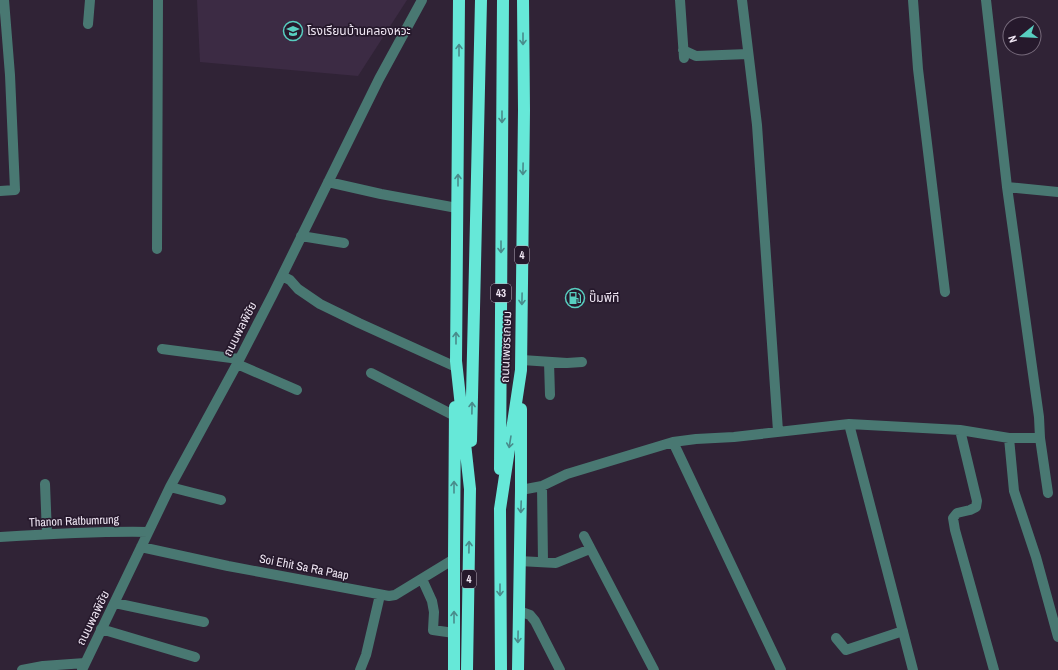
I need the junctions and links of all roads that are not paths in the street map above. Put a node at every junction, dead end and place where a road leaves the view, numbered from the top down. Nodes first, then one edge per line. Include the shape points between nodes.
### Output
1 (4, 0) edge
2 (90, 0) edge
3 (158, 0) edge
4 (422, 0) edge
5 (459, 0) edge
6 (481, 0) edge
7 (503, 0) edge
8 (523, 0) edge
9 (680, 0) edge
10 (742, 0) edge
11 (913, 0) edge
12 (986, 0) edge
13 (88, 24) dead end
14 (748, 54) junction
15 (328, 182) junction
16 (1007, 187) junction
17 (0, 191) edge
18 (1058, 192) edge
19 (458, 208) junction
20 (301, 236) junction
21 (344, 242) dead end
22 (157, 249) dead end
23 (282, 276) junction
24 (946, 292) dead end
25 (162, 349) dead end
26 (238, 361) junction
27 (549, 362) junction
28 (582, 362) dead end
29 (456, 364) junction
30 (522, 365) junction
31 (371, 373) dead end
32 (297, 390) dead end
33 (550, 395) dead end
34 (455, 416) junction
35 (849, 424) junction
36 (960, 430) junction
37 (778, 431) junction
38 (1009, 438) junction
39 (1040, 438) junction
40 (673, 442) junction
41 (45, 484) dead end
42 (542, 486) junction
43 (170, 487) junction
44 (470, 489) junction
45 (521, 490) junction
46 (1048, 493) dead end
47 (221, 500) dead end
48 (500, 508) junction
49 (148, 532) junction
50 (47, 534) junction
51 (584, 536) dead end
52 (0, 537) edge
53 (141, 547) junction
54 (590, 550) junction
55 (454, 560) junction
56 (519, 560) junction
57 (543, 562) junction
58 (422, 579) junction
59 (380, 595) junction
60 (114, 603) junction
61 (519, 611) junction
62 (204, 622) dead end
63 (101, 629) junction
64 (903, 631) junction
65 (454, 633) junction
66 (1058, 637) edge
67 (836, 638) dead end
68 (195, 657) dead end
69 (83, 667) edge
70 (501, 669) edge
71 (22, 670) edge
72 (360, 670) edge
73 (454, 670) edge
74 (467, 670) edge
75 (518, 670) edge
76 (560, 670) edge
77 (654, 670) edge
78 (781, 670) edge
79 (913, 670) edge
80 (994, 670) edge

1 - 17 street via 15,190
2 - 13 street
3 - 22 street
4 - 15 street, ถนนพลพิชัย
19 -> 5 highway, 4
44 -> 6 highway, 43
7 -> 48 highway, 43
8 -> 30 highway, ถนนเพชรเกษม / 4
9 - 14 street via 683,54
10 - 14 street
11 - 24 street via 918,69
12 - 16 street
14 - 37 street via 757,125
15 - 19 street
15 - 20 street, ถนนพลพิชัย
16 - 18 street
16 - 39 street
29 -> 19 highway, 4
20 - 21 street
20 - 23 street, ถนนพลพิชัย
23 - 26 street, ถนนพลพิชัย
23 - 29 street via 320,304
25 - 26 street
26 - 32 street
26 - 43 street, ถนนพลพิชัย
27 - 28 street
27 - 30 street
27 - 33 street
29 - 34 highway
29 - 44 highway, 4
30 - 45 highway
30 -> 48 highway, ถนนเพชรเกษม / 4
31 - 34 street
55 -> 34 highway
35 - 36 street
35 - 37 street
35 - 64 street
36 - 38 street
36 - 80 street via 977,501 976,506 957,513 953,518
37 - 40 street
38 - 39 street
38 - 66 street via 1014,491 1036,557
39 - 46 street
40 - 42 street via 567,474
40 - 78 street
41 - 50 street
42 - 45 street
42 - 57 street
43 - 47 street
43 - 49 street, ถนนพลพิชัย
74 -> 44 highway, 4
45 -> 56 highway
48 -> 70 highway, ถนนเพชรเกษม / 4
49 - 50 street, Thanon Ratbumrung
49 - 53 street, ถนนพลพิชัย
50 - 52 street, Thanon Ratbumrung
51 - 54 street
53 - 59 street, Soi Ehit Sa Ra Paap
53 - 60 street, ถนนพลพิชัย
54 - 57 street via 556,563
54 - 77 street
55 - 58 street, Soi Ehit Sa Ra Paap
65 -> 55 highway
56 - 57 street
56 - 61 highway
58 - 59 street, Soi Ehit Sa Ra Paap via 395,594
58 - 65 street via 432,601 434,630
59 - 72 street
60 - 62 street
60 - 63 street, ถนนพลพิชัย
61 -> 75 highway
61 - 76 street via 530,615 535,621
63 - 68 street
63 - 69 street, ถนนพลพิชัย
64 - 67 street via 846,650
64 - 79 street
65 - 73 highway
69 - 71 street via 43,666

